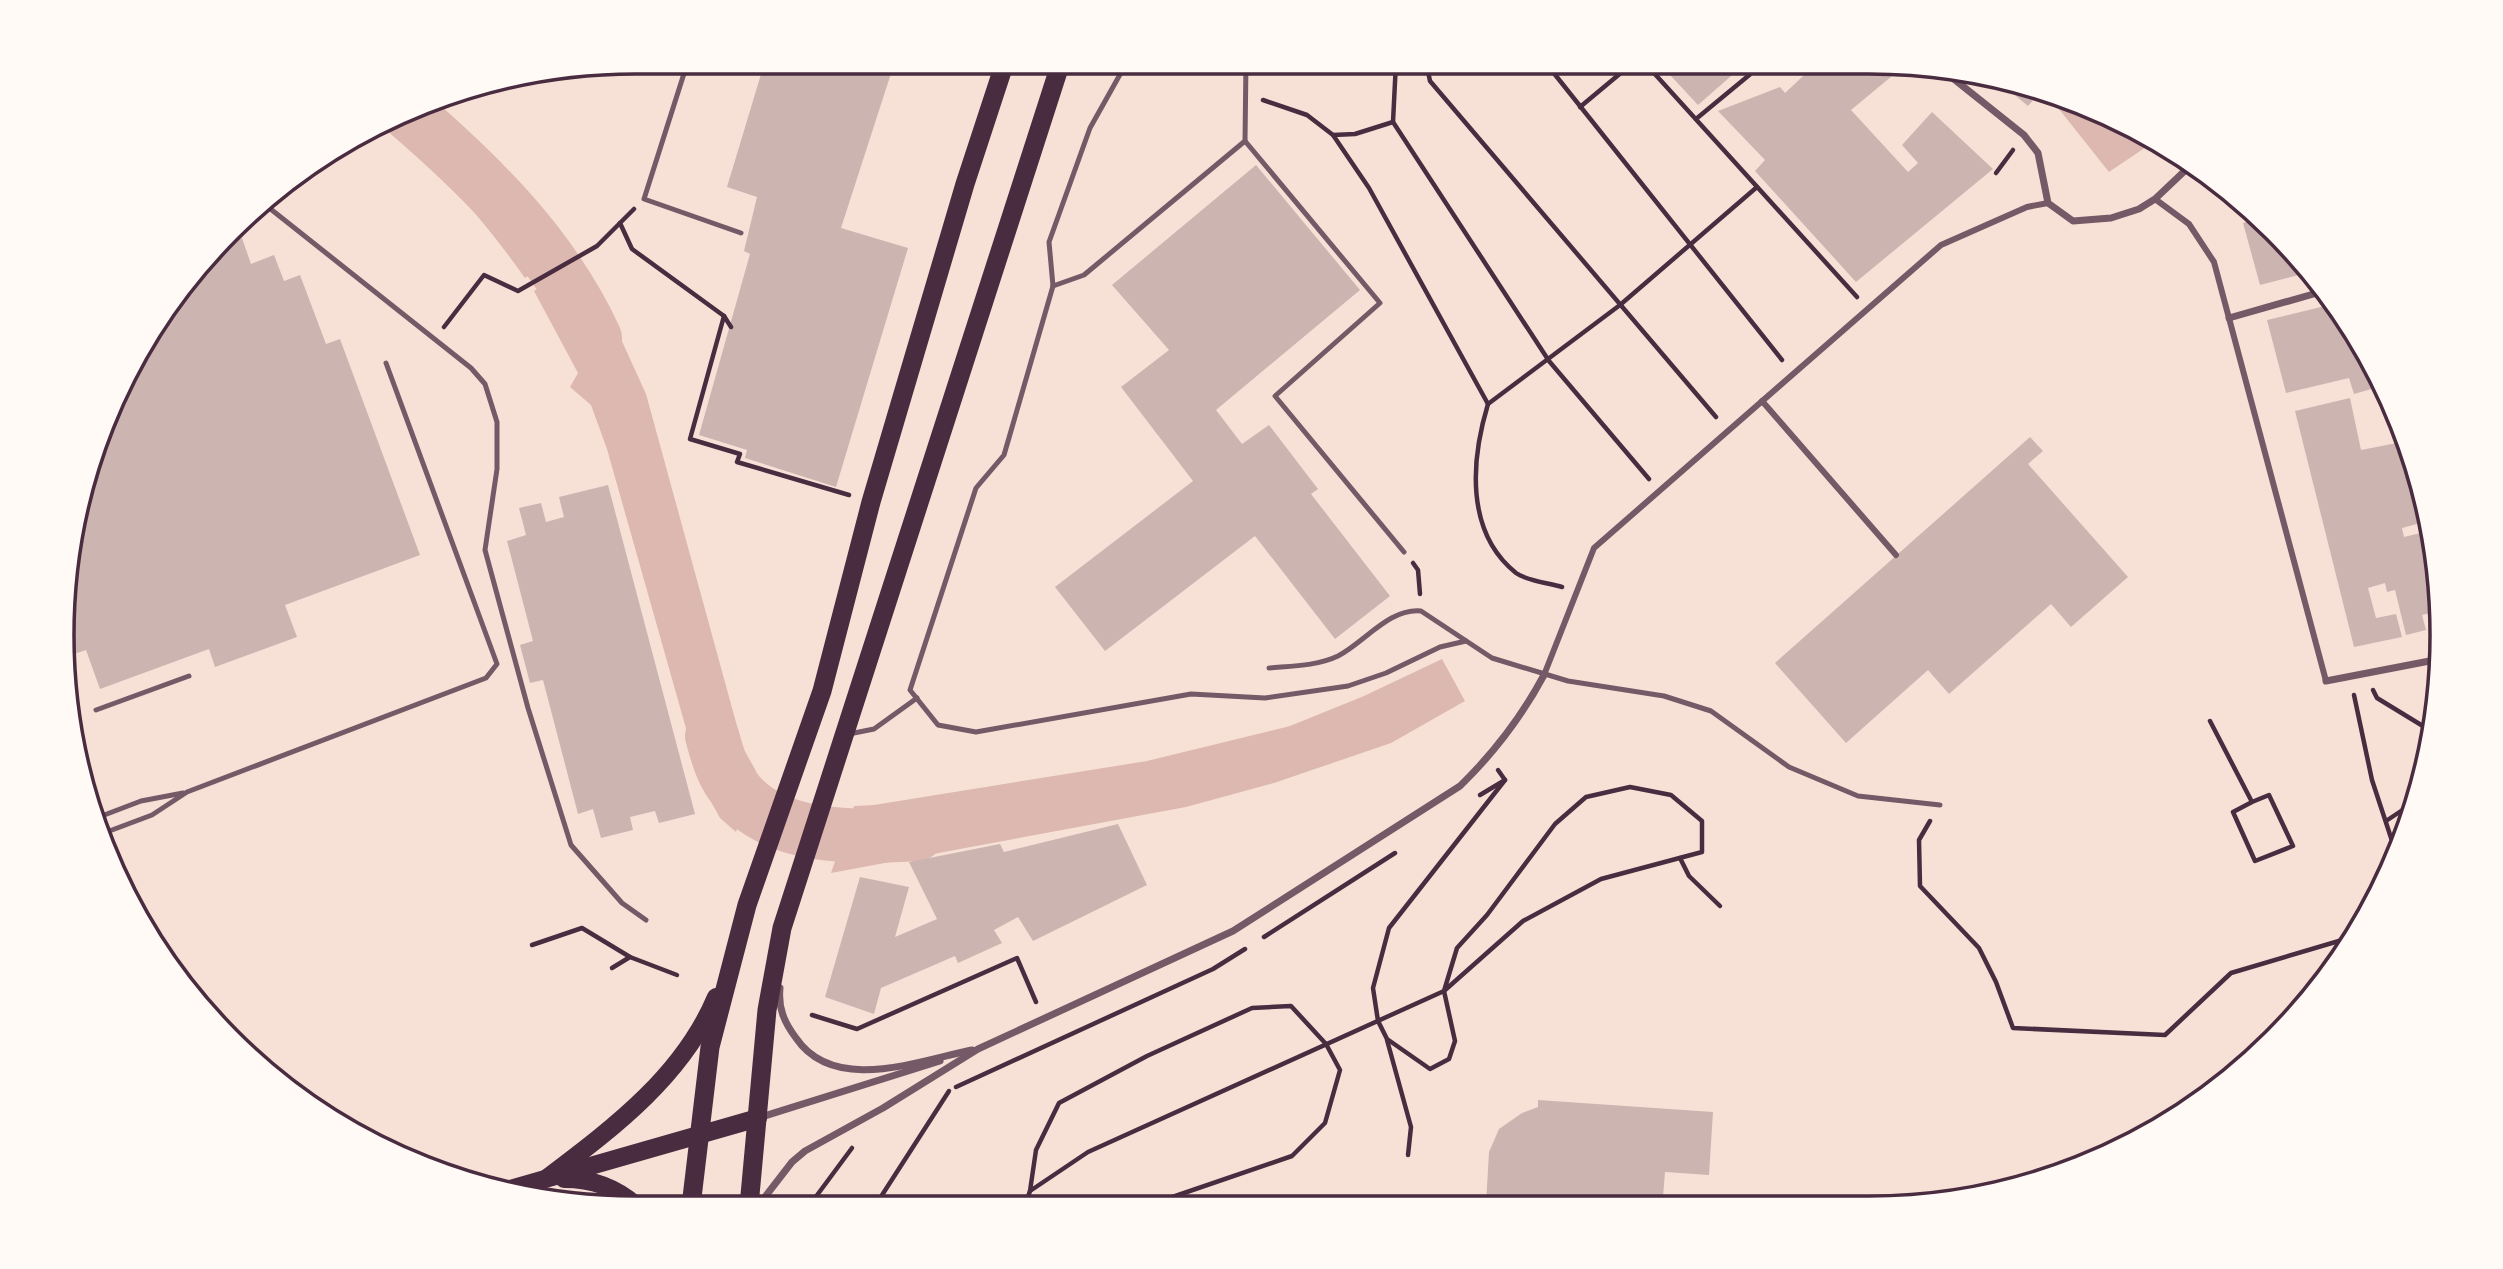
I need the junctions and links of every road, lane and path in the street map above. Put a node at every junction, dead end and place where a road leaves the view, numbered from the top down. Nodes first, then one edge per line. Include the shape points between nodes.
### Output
1 (684, 74) edge
2 (1002, 74) edge
3 (1058, 74) edge
4 (1120, 74) edge
5 (1246, 74) edge
6 (1395, 74) edge
7 (1429, 74) edge
8 (1554, 74) edge
9 (1620, 74) edge
10 (1655, 74) edge
11 (1751, 74) edge
12 (1954, 80) edge
13 (1245, 96) junction
14 (1580, 107) junction
15 (1696, 120) junction
16 (1393, 122) junction
17 (1333, 135) junction
18 (1245, 141) junction
19 (2184, 171) edge
20 (1757, 187) junction
21 (644, 199) junction
22 (2155, 199) junction
23 (2048, 203) junction
24 (270, 209) edge
25 (620, 223) junction
26 (741, 233) dead end
27 (1689, 244) junction
28 (1052, 286) junction
29 (2314, 294) edge
30 (1620, 305) junction
31 (1868, 309) junction
32 (724, 316) junction
33 (2229, 318) junction
34 (730, 327) dead end
35 (434, 339) junction
36 (1549, 361) junction
37 (386, 363) dead end
38 (1794, 374) junction
39 (1762, 401) junction
40 (1488, 404) junction
41 (1728, 431) junction
42 (1659, 491) junction
43 (871, 502) junction
44 (1404, 552) joint
45 (1896, 555) dead end
46 (1576, 591) junction
47 (1421, 611) junction
48 (1466, 641) junction
49 (2429, 661) edge
50 (1269, 668) dead end
51 (2366, 673) junction
52 (1544, 675) junction
53 (189, 676) dead end
54 (2350, 676) junction
55 (2326, 681) joint
56 (917, 698) junction
57 (96, 710) dead end
58 (2210, 720) dead end
59 (2422, 726) edge
60 (845, 734) junction
61 (1504, 780) dead end
62 (187, 792) junction
63 (2252, 802) junction
64 (1940, 805) dead end
65 (2401, 811) edge
66 (103, 815) edge
67 (2386, 821) junction
68 (109, 831) edge
69 (2391, 838) edge
70 (1919, 840) dead end
71 (1681, 858) junction
72 (1720, 906) dead end
73 (646, 920) dead end
74 (782, 928) junction
75 (2338, 941) edge
76 (531, 945) dead end
77 (737, 949) junction
78 (630, 957) junction
79 (612, 968) dead end
80 (677, 975) dead end
81 (1444, 991) junction
82 (813, 1015) dead end
83 (1044, 1018) junction
84 (1378, 1021) junction
85 (1387, 1039) junction
86 (1326, 1044) junction
87 (978, 1049) junction
88 (949, 1091) dead end
89 (758, 1118) junction
90 (700, 1132) junction
91 (1408, 1155) dead end
92 (547, 1178) junction
93 (524, 1185) edge
94 (1030, 1191) junction
95 (621, 1195) edge
96 (692, 1196) edge
97 (750, 1196) edge
98 (766, 1196) edge
99 (881, 1196) edge
100 (1028, 1196) edge
101 (1175, 1196) edge

1 - 21 lane
2 - 43 highway
3 - 60 highway
4 - 28 lane via 1090,128 1049,242
5 - 13 lane
6 - 16 path
7 - 30 path
8 - 14 path
9 - 14 path
10 - 15 path
11 - 15 path
12 - 23 street via 2031,144 2044,169
13 - 17 path via 1307,115
13 - 18 lane
14 - 27 path
15 - 20 path
16 - 17 path
16 - 36 path
17 - 40 path via 1369,188
18 - 28 lane via 1084,275
18 - 44 lane via 1380,303 1275,396
19 - 22 street
20 - 27 path
20 - 31 path
21 - 25 path
21 - 26 lane
22 - 23 street via 2111,218 2073,221
22 - 33 street via 2189,224 2214,262
23 - 31 street via 2027,207 1941,244
24 - 35 lane
25 - 32 path via 632,249
25 - 35 path via 597,246 518,291 484,275
27 - 30 path
27 - 38 path
28 - 56 lane via 1004,455 976,488 910,690
29 - 33 street
30 - 36 path
30 - 41 path
31 - 38 street
32 - 34 path
32 - 43 path via 690,439 740,454 737,462
33 - 55 street
35 - 73 lane via 471,368 485,384 493,404 497,469 485,550 571,845 622,902
36 - 40 path
36 - 42 path
37 - 62 lane via 497,664 486,678
38 - 39 street
39 - 41 street
39 - 45 street
40 - 46 path via 1476,443 1477,505 1485,536 1517,574
41 - 42 street
42 - 46 street via 1594,548
43 - 77 highway via 822,691
44 - 47 path via 1418,570
46 - 52 street
47 - 48 lane
47 - 50 lane via 1395,616 1338,655 1318,663
48 - 52 lane via 1492,658
48 - 56 lane via 1440,647 1348,687 1265,698 1191,694 976,732 938,725
49 - 51 street
51 - 54 street
51 - 59 path via 2376,698
52 - 64 lane via 1690,702 1711,711 1789,767 1858,796
52 - 83 street via 1522,716 1460,786 1233,931
53 - 57 lane
54 - 55 street
54 - 67 path via 2372,780
56 - 60 lane via 874,729
58 - 63 path
60 - 74 highway
61 - 84 path via 1389,928 1373,988
62 - 66 lane via 141,801
62 - 68 lane via 152,815
63 - 63 path via 2269,795 2293,846 2255,861 2233,812
65 - 67 path
67 - 69 path
70 - 75 path via 1920,886 1979,948 2013,1028 2165,1035 2231,973
71 - 72 path via 1689,876
71 - 81 path via 1601,879 1523,921
71 - 81 path via 1702,852 1702,821 1671,795 1630,787 1586,797 1555,824 1457,948
74 - 87 street via 780,1008 803,1048 818,1060 837,1068 878,1069
74 - 89 highway via 767,1010
76 - 78 path via 582,928
77 - 90 highway via 710,1047
77 - 92 main road via 706,1021 686,1053 607,1133
78 - 79 path
78 - 80 path
81 - 84 path
81 - 85 path via 1455,1041 1449,1059 1430,1069
82 - 83 path via 857,1029 1017,958
83 - 87 street
84 - 85 path
84 - 86 path
85 - 91 path via 1411,1127
86 - 94 path via 1088,1152
86 - 94 path via 1291,1006 1252,1008 1147,1056 1059,1103 1037,1150
86 - 101 path via 1340,1070 1325,1123 1292,1156
87 - 89 street
87 - 98 street via 805,1151
88 - 99 path
89 - 90 main road
89 - 97 highway
90 - 92 main road
90 - 96 highway
92 - 93 main road
92 - 95 main road via 584,1179
94 - 100 path

